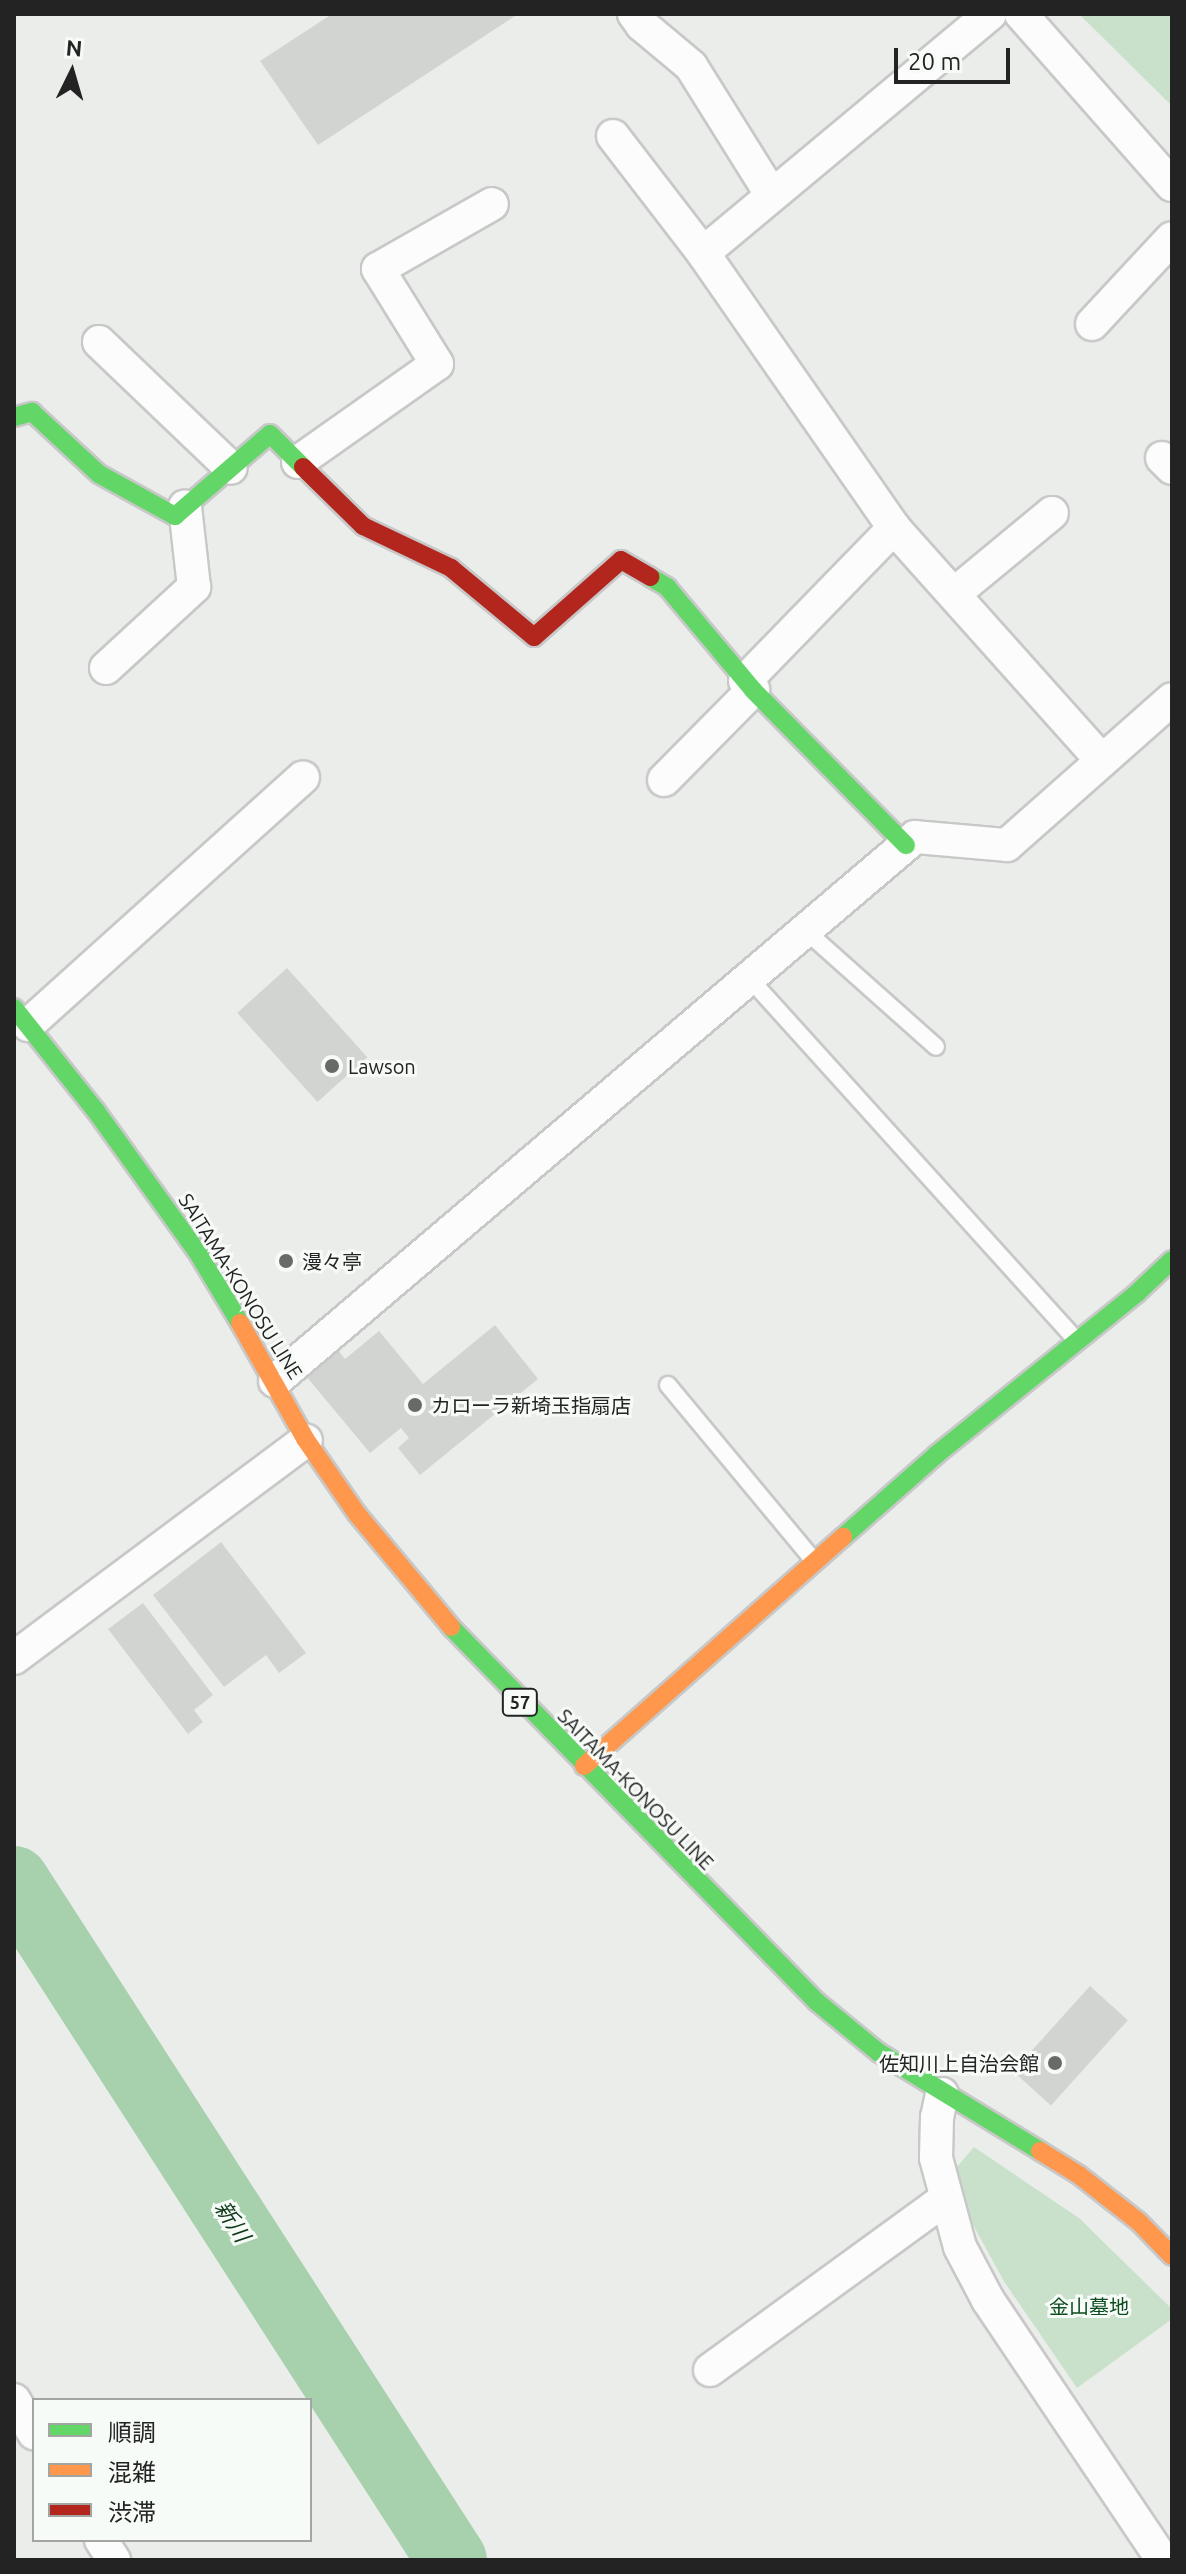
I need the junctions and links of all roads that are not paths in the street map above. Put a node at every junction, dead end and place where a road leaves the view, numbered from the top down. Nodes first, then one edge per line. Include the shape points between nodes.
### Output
1 (634, 14) edge
2 (990, 14) edge
3 (1021, 14) edge
4 (613, 136) dead end
5 (1172, 185) edge
6 (771, 194) junction
7 (492, 204) dead end
8 (1172, 238) edge
9 (703, 253) junction
10 (1092, 324) dead end
11 (99, 342) dead end
12 (14, 417) edge
13 (298, 462) junction
14 (231, 468) junction
15 (185, 507) junction
16 (1052, 513) dead end
17 (894, 528) junction
18 (954, 594) junction
19 (106, 668) dead end
20 (749, 686) junction
21 (1172, 699) edge
22 (1102, 761) junction
23 (303, 777) dead end
24 (664, 780) dead end
25 (906, 845) junction
26 (806, 931) junction
27 (750, 979) junction
28 (21, 1017) edge
29 (936, 1047) dead end
30 (1172, 1260) edge
31 (1078, 1341) junction
32 (275, 1381) junction
33 (668, 1385) dead end
34 (306, 1440) junction
35 (815, 1562) junction
36 (14, 1658) edge
37 (584, 1766) junction
38 (942, 2094) junction
39 (945, 2199) junction
40 (1172, 2256) edge
41 (710, 2370) dead end
42 (14, 2400) edge
43 (32, 2430) edge
44 (102, 2542) edge
45 (1162, 2545) edge
46 (114, 2560) edge

1 - 6 street via 691,66
2 - 6 street
3 - 5 street
4 - 9 street
6 - 9 street
7 - 13 street via 378,269 437,364
8 - 10 street
9 - 17 street
11 - 14 street
12 - 15 street via 32,412 99,474 175,516
13 - 14 street via 270,434
13 - 20 street via 363,526 451,568 534,637 621,560 667,587
14 - 15 street
15 - 19 street via 194,587
16 - 18 street
17 - 18 street
17 - 20 street
18 - 22 street
20 - 24 street
20 - 25 street
21 - 22 street
22 - 25 street via 1007,845 915,837
23 - 28 street
25 - 26 street
26 - 27 street
26 - 29 lane
27 - 31 lane
27 - 32 street
28 - 32 street, SAITAMA-KONOSU LINE / 57 via 147,1179
30 - 31 street
31 - 35 street via 937,1454
32 - 34 street, SAITAMA-KONOSU LINE / 57
33 - 35 lane
34 - 36 street
34 - 37 street, SAITAMA-KONOSU LINE / 57 via 427,1602
35 - 37 street
37 - 38 street, SAITAMA-KONOSU LINE / 57 via 817,2002 878,2052
38 - 39 street via 936,2158
38 - 40 street, SAITAMA-KONOSU LINE / 57 via 1079,2175
39 - 41 street
39 - 45 street via 960,2247 988,2300
42 - 43 street
44 - 46 street

